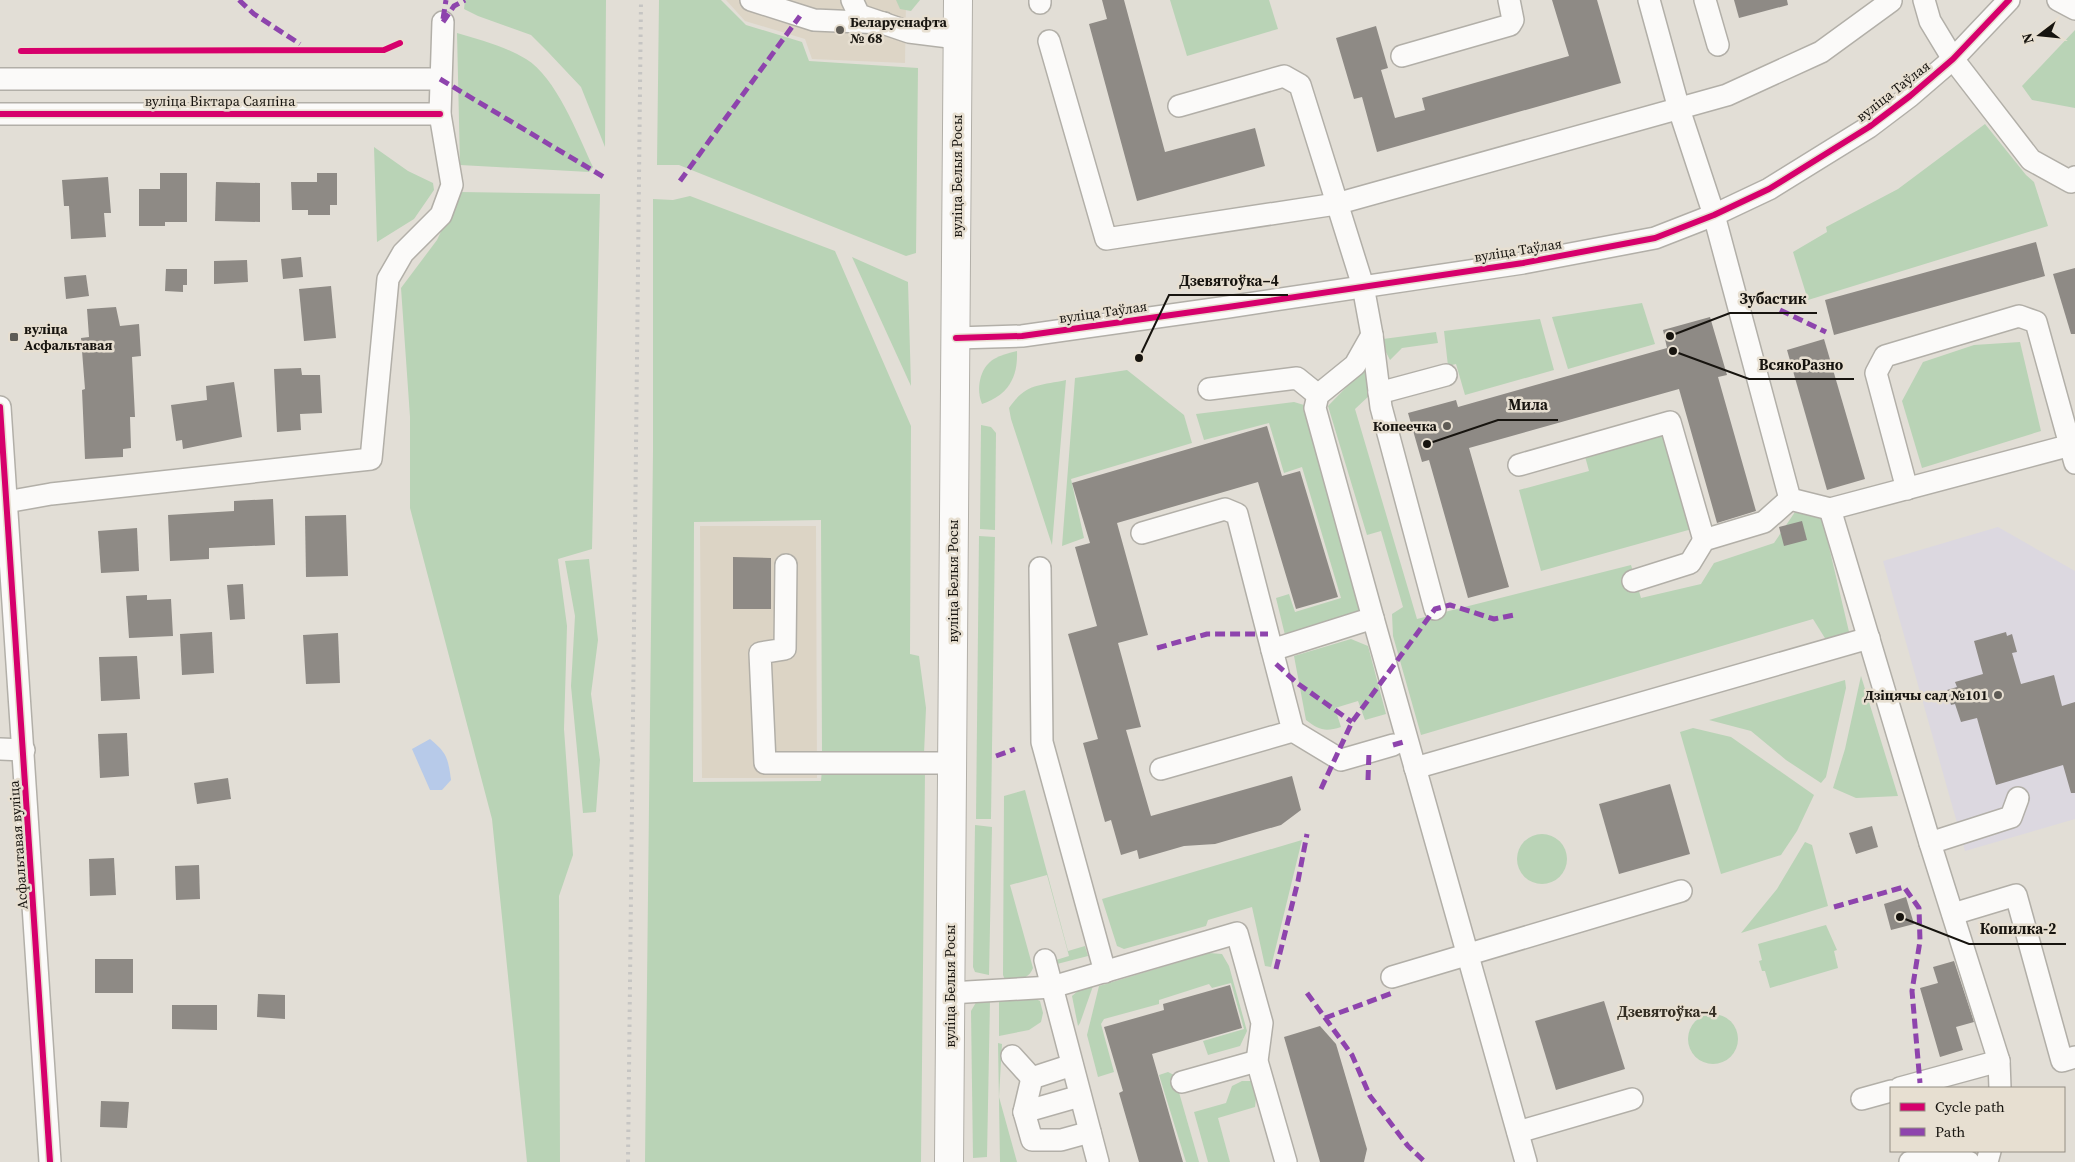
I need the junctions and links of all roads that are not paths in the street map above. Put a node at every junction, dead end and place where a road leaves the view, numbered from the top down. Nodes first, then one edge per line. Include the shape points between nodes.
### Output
1 (751, 0) edge
2 (852, 0) edge
3 (958, 0) edge
4 (1509, 0) edge
5 (1649, 0) edge
6 (1705, 0) edge
7 (1924, 0) edge
8 (2009, 0) edge
9 (2058, 0) edge
10 (1891, 1) edge
11 (2075, 9) edge
12 (443, 22) dead end
13 (884, 23) junction
14 (957, 38) junction
15 (1049, 41) dead end
16 (1718, 45) dead end
17 (1402, 56) dead end
18 (1953, 59) junction
19 (0, 79) edge
20 (440, 79) junction
21 (1179, 106) dead end
22 (1679, 109) junction
23 (0, 114) edge
24 (440, 114) junction
25 (2075, 177) edge
26 (1336, 204) junction
27 (1714, 216) junction
28 (1363, 286) junction
29 (1372, 336) junction
30 (956, 338) junction
31 (1446, 375) dead end
32 (1209, 389) dead end
33 (1379, 393) junction
34 (1318, 395) junction
35 (0, 407) edge
36 (2073, 451) edge
37 (1519, 465) dead end
38 (1906, 489) junction
39 (1790, 499) junction
40 (6, 502) junction
41 (1830, 509) junction
42 (1142, 533) dead end
43 (1704, 540) junction
44 (786, 565) dead end
45 (1040, 568) dead end
46 (1633, 581) dead end
47 (1435, 609) dead end
48 (1373, 618) junction
49 (1869, 638) junction
50 (1272, 650) junction
51 (1293, 731) junction
52 (1393, 745) dead end
53 (0, 749) edge
54 (24, 750) junction
55 (952, 763) junction
56 (1415, 768) junction
57 (1161, 769) dead end
58 (2018, 798) dead end
59 (1930, 843) junction
60 (1681, 891) dead end
61 (1953, 914) junction
62 (1468, 954) junction
63 (1046, 960) dead end
64 (1105, 972) junction
65 (1392, 977) dead end
66 (1052, 987) junction
67 (950, 993) junction
68 (1012, 1056) dead end
69 (2075, 1057) edge
70 (1257, 1061) junction
71 (1999, 1061) junction
72 (1072, 1065) junction
73 (1032, 1078) junction
74 (1182, 1082) dead end
75 (1904, 1087) edge
76 (2000, 1087) edge
77 (1890, 1091) edge
78 (1080, 1096) junction
79 (1632, 1099) dead end
80 (1862, 1099) dead end
81 (1052, 1104) junction
82 (1024, 1112) junction
83 (1090, 1132) junction
84 (1518, 1132) junction
85 (1062, 1140) junction
86 (50, 1162) edge
87 (949, 1162) edge
88 (1098, 1162) edge
89 (1286, 1162) edge
90 (1526, 1162) edge
91 (1910, 1162) edge
92 (1969, 1162) edge

1 - 13 street via 814,20
2 - 13 street via 859,15
3 - 14 main road, вуліца Белыя Росы
4 - 17 street via 1513,20 1510,25
5 - 22 street
6 - 16 street
7 - 18 street via 1930,21
8 - 18 street, вуліца Таўлая
9 - 11 street
10 - 22 street via 1821,52 1744,88
12 - 20 street
13 - 14 street via 908,32
14 - 30 main road, вуліца Белыя Росы
15 - 26 street via 1106,239
18 - 25 street via 2031,160 2071,182
18 - 27 street, вуліца Таўлая via 1910,96 1853,137 1769,189
19 - 20 street, вуліца Віктара Саяпіна
20 - 24 street
21 - 26 street via 1284,76 1300,85
22 - 26 street
22 - 27 street
23 - 24 street, вуліца Віктара Саяпіна
24 - 40 street via 452,185 441,215 403,253 388,279 371,459 51,494
26 - 28 street
27 - 28 street, вуліца Таўлая via 1655,238 1603,249
27 - 39 street
28 - 29 street
28 - 30 street, вуліца Таўлая via 1028,336
29 - 33 street
29 - 34 street via 1355,365
30 - 55 main road, вуліца Белыя Росы
31 - 33 street
32 - 34 street via 1297,378
33 - 47 street
34 - 48 street via 1315,408
35 - 40 street, Асфальтавая вуліца
36 - 38 street
36 - 38 street via 2036,322 2019,316 1885,356 1876,373
37 - 43 street via 1670,422
38 - 41 street
39 - 41 street
39 - 43 street via 1764,522
40 - 54 street, Асфальтавая вуліца
41 - 49 street
42 - 50 street via 1225,509 1237,514
43 - 46 street via 1690,563
44 - 55 street via 785,649 760,652 765,764
45 - 64 street via 1042,742
48 - 50 street
48 - 56 street
49 - 56 street
49 - 59 street
50 - 51 street
51 - 52 street via 1341,760
51 - 57 street
53 - 54 street
54 - 86 street, Асфальтавая вуліца
55 - 67 main road, вуліца Белыя Росы
56 - 62 street
58 - 59 street via 2011,817
59 - 61 street
60 - 62 street
61 - 69 street via 2016,895 2062,1061
61 - 71 street
62 - 65 street
62 - 84 street
63 - 66 street
64 - 66 street
64 - 70 street via 1237,933 1262,1023
66 - 67 street
66 - 72 street
67 - 87 main road, вуліца Белыя Росы
68 - 73 street
70 - 74 street
70 - 89 street
71 - 75 street
71 - 76 street
72 - 73 street
72 - 78 street
73 - 82 street
77 - 80 street
78 - 81 street
78 - 83 street
79 - 84 street
81 - 82 street
81 - 85 street
82 - 85 street via 1032,1140
83 - 85 street
83 - 88 street
84 - 90 street
91 - 92 street via 1942,1154

